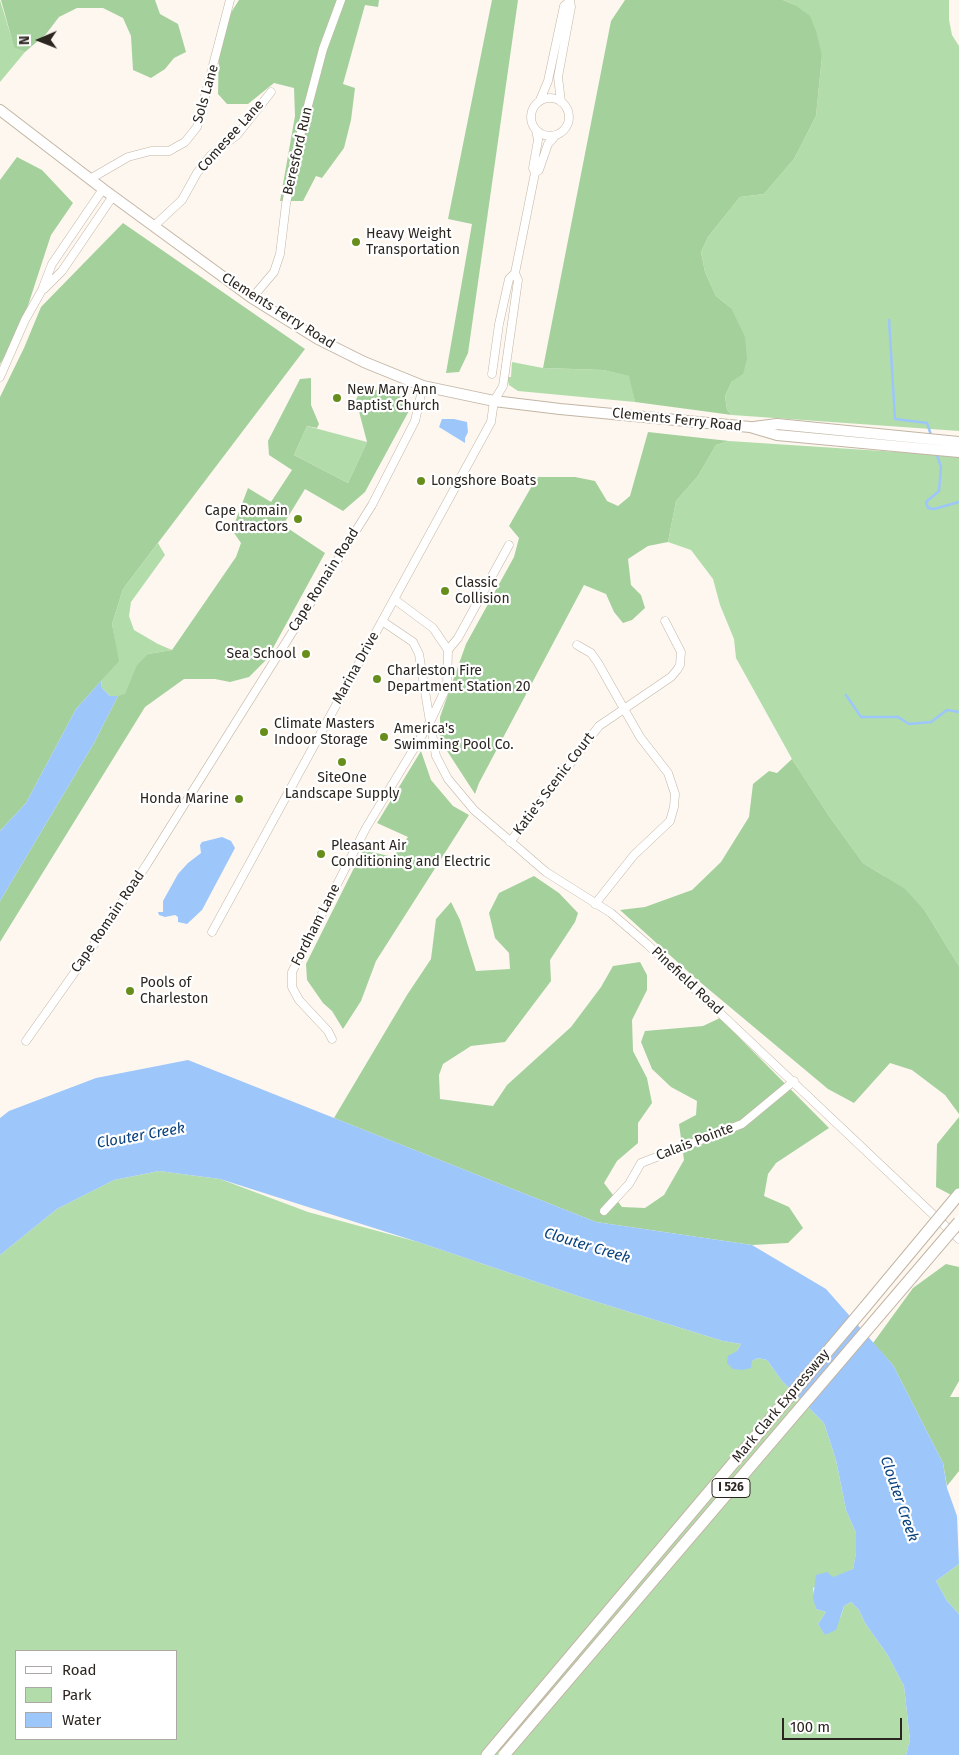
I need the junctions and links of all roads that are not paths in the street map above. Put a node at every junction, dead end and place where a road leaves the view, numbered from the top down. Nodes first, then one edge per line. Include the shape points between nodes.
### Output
1 (230, 0) edge
2 (340, 0) edge
3 (570, 0) edge
4 (271, 92) dead end
5 (540, 100) junction
6 (561, 102) junction
7 (0, 110) edge
8 (536, 130) junction
9 (556, 135) junction
10 (535, 174) junction
11 (90, 179) junction
12 (103, 189) junction
13 (113, 196) junction
14 (154, 226) junction
15 (515, 273) junction
16 (42, 290) junction
17 (252, 298) junction
18 (492, 374) dead end
19 (0, 378) edge
20 (423, 386) junction
21 (494, 401) junction
22 (955, 447) edge
23 (510, 545) dead end
24 (394, 600) junction
25 (382, 621) junction
26 (665, 622) dead end
27 (577, 645) dead end
28 (448, 650) junction
29 (623, 710) junction
30 (430, 722) junction
31 (510, 842) junction
32 (596, 904) junction
33 (212, 932) dead end
34 (332, 1039) dead end
35 (26, 1041) dead end
36 (794, 1081) junction
37 (959, 1194) edge
38 (604, 1211) dead end
39 (959, 1222) edge
40 (959, 1238) edge
41 (487, 1755) edge
42 (504, 1755) edge

1 - 11 street, Sols Lane via 197,127 186,142 169,151 151,151 128,157
2 - 17 street, Beresford Run via 300,136 280,254 274,272
3 - 5 street via 564,6 548,82
3 - 6 street via 558,77
4 - 14 street, Comesee Lane via 237,134 211,155 182,200
5 - 6 street via 552,98
5 - 8 street via 530,115
6 - 9 street via 567,109 568,121
7 - 11 main road, Clements Ferry Road
8 - 9 street via 543,135
8 - 10 street
9 - 10 street via 548,144
10 - 15 street
11 - 12 main road, Clements Ferry Road
12 - 13 main road, Clements Ferry Road
12 - 16 street via 52,264
13 - 14 main road, Clements Ferry Road
13 - 16 street via 62,272
14 - 17 main road, Clements Ferry Road
15 - 18 street via 509,279
15 - 21 street, Marina Drive via 518,280 503,386
16 - 19 street
17 - 20 main road, Clements Ferry Road via 318,340
20 - 21 main road, Clements Ferry Road
20 - 35 street, Cape Romain Road via 416,421 372,505 147,864
21 - 22 main road, Clements Ferry Road via 750,428 777,424
21 - 24 street, Marina Drive via 491,422
23 - 28 street via 458,638
24 - 25 street, Marina Drive
24 - 28 street via 433,628
25 - 30 street, Pinefield Road via 413,642 419,654
25 - 33 street, Marina Drive
26 - 29 street, Katie's Scenic Court via 681,652 680,665 671,677
27 - 29 street via 598,663
28 - 30 street via 447,686
29 - 31 street, Katie's Scenic Court via 588,738
29 - 32 street via 668,773 674,807 670,821 634,855
30 - 31 street, Pinefield Road via 436,756 448,779 474,810
30 - 34 street, Fordham Lane via 366,828 292,972 292,987 299,1000
31 - 32 street, Pinefield Road via 546,872
32 - 36 street, Pinefield Road via 647,944
36 - 38 street, Calais Pointe via 742,1124 641,1163 629,1184
36 - 40 street, Pinefield Road
37 - 41 highway, Mark Clark Expressway / I 526, bridge
39 - 42 highway, Mark Clark Expressway / I 526, bridge

